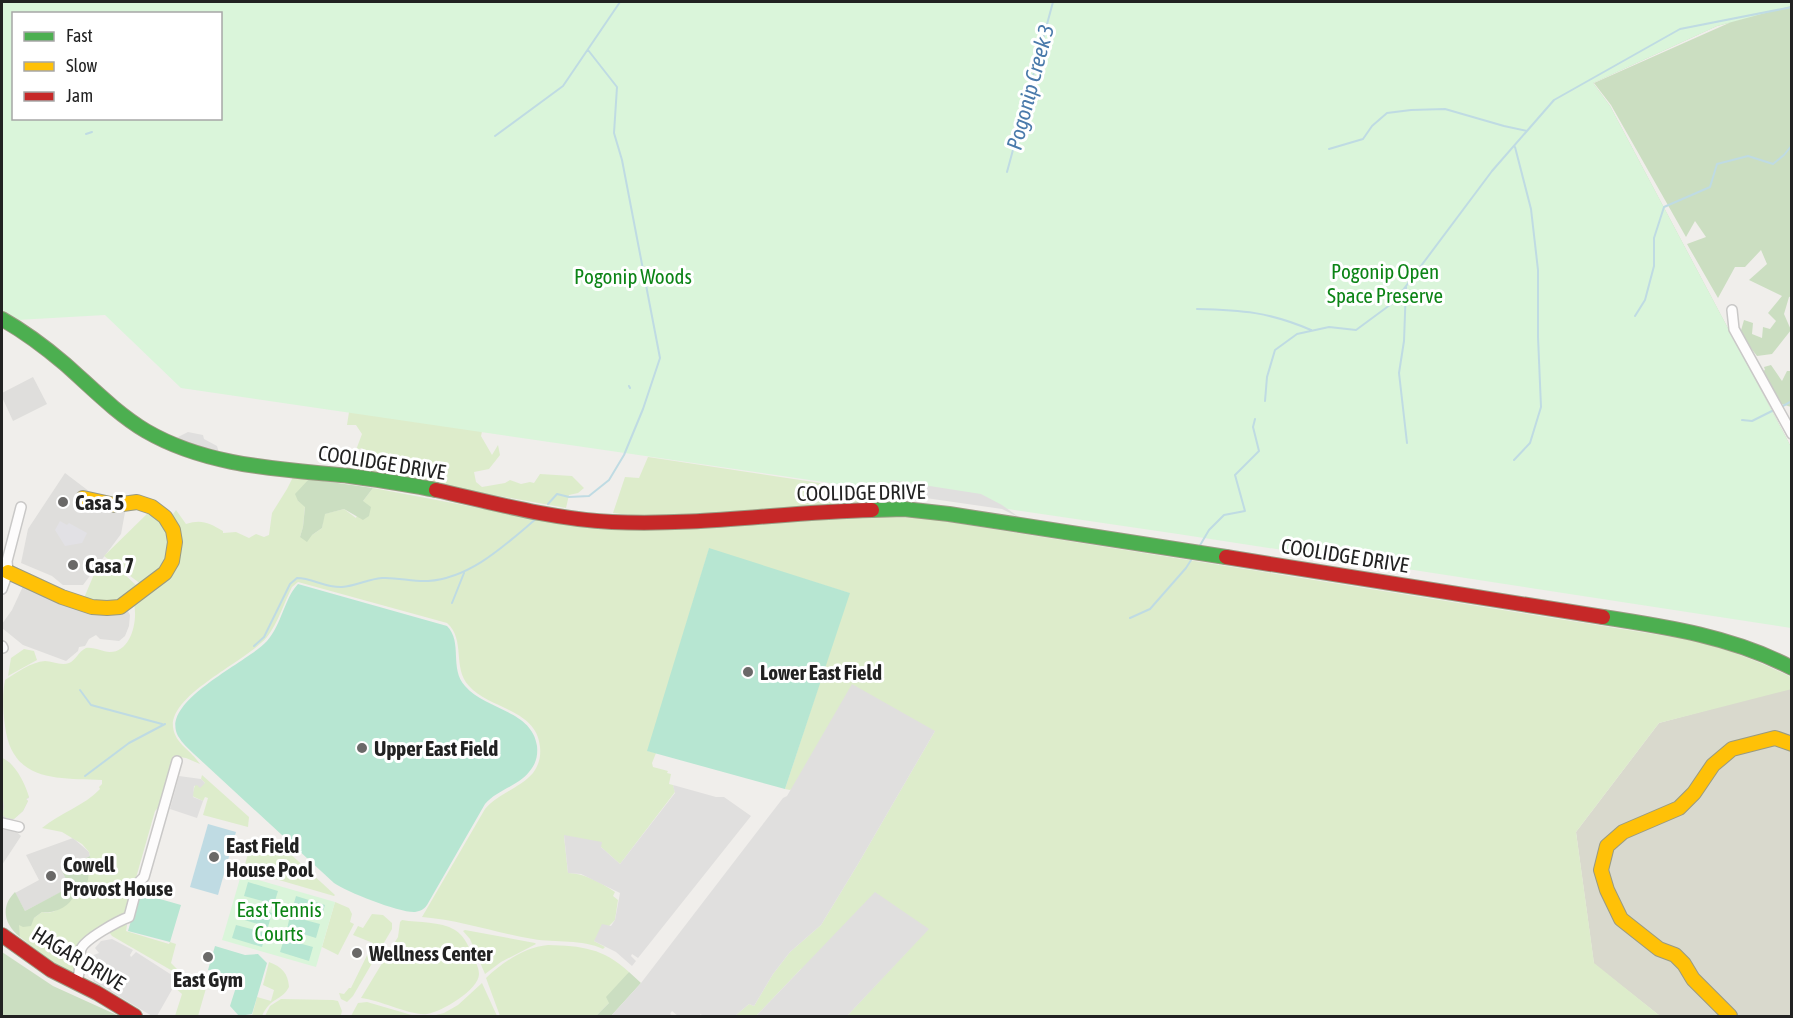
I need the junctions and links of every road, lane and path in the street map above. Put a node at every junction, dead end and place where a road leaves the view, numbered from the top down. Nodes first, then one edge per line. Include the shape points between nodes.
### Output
1 (1732, 310) dead end
2 (2, 319) edge
3 (1791, 434) edge
4 (83, 498) dead end
5 (21, 507) dead end
6 (8, 572) junction
7 (2, 590) edge
8 (1791, 668) edge
9 (1791, 744) edge
10 (177, 761) dead end
11 (2, 823) edge
12 (19, 827) dead end
13 (2, 935) edge
14 (76, 982) junction
15 (135, 1017) edge
16 (1730, 1017) edge

1 - 3 street via 1734,328
2 - 8 street, COOLIDGE DRIVE via 42,343 97,395 148,433 191,452 232,463 381,480 598,521 680,522 897,509 947,513 1668,627 1748,648
4 - 6 street via 119,505 143,504 164,516 173,529 175,544 165,573 120,607 113,608 73,601
5 - 6 street via 7,561
6 - 7 street
9 - 16 street via 1775,738 1732,749 1713,765 1679,808 1623,832 1607,846 1601,870 1621,919 1659,949 1675,955
10 - 14 street via 129,917 83,946
11 - 12 street
13 - 14 street, HAGAR DRIVE
14 - 15 street, HAGAR DRIVE

